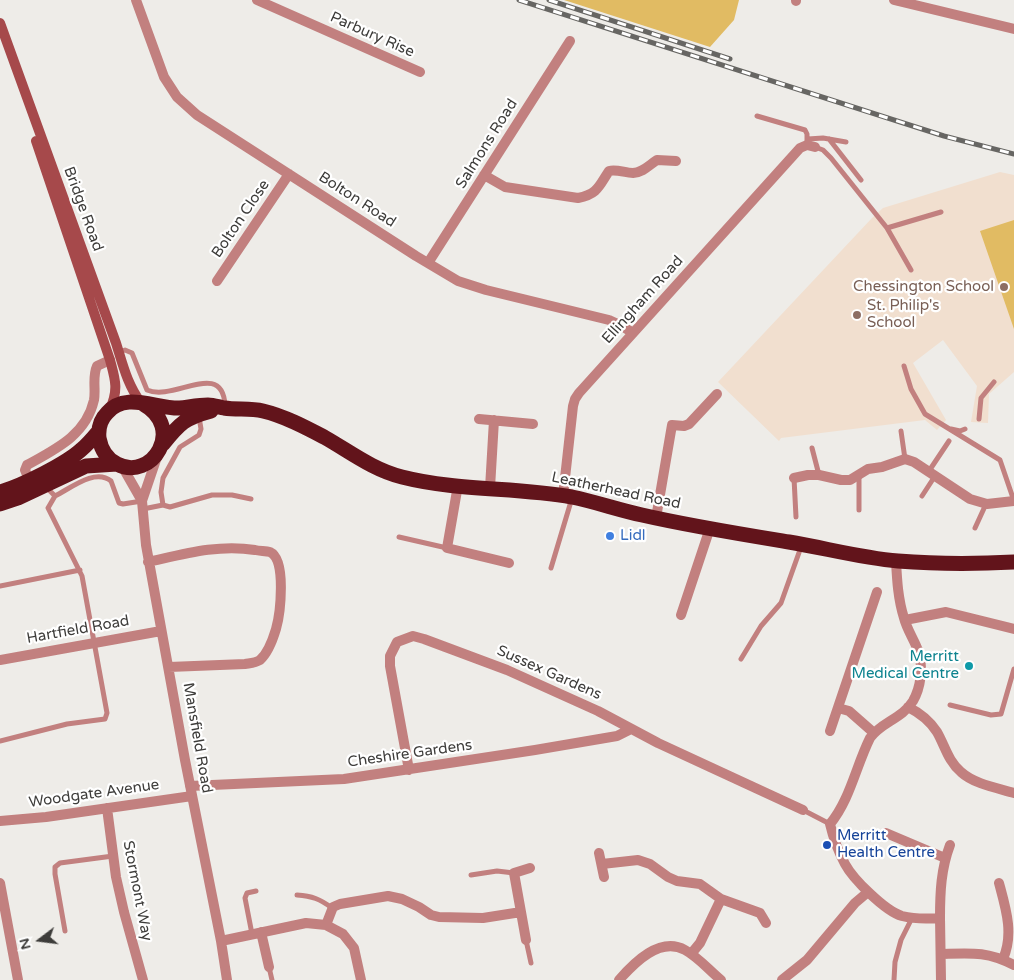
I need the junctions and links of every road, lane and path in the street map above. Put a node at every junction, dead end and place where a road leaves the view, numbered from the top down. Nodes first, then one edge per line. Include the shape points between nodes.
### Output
1 (136, 0) edge
2 (257, 0) edge
3 (894, 0) edge
4 (0, 24) edge
5 (1014, 29) edge
6 (570, 41) dead end
7 (0, 43) edge
8 (420, 72) dead end
9 (757, 116) dead end
10 (829, 139) junction
11 (846, 142) dead end
12 (807, 145) junction
13 (676, 161) dead end
14 (289, 174) junction
15 (484, 175) junction
16 (861, 180) dead end
17 (940, 212) dead end
18 (887, 228) junction
19 (428, 263) junction
20 (911, 270) dead end
21 (217, 280) dead end
22 (634, 333) junction
23 (119, 352) junction
24 (110, 360) junction
25 (904, 366) dead end
26 (994, 382) dead end
27 (717, 394) dead end
28 (142, 403) junction
29 (225, 408) junction
30 (110, 409) junction
31 (199, 415) junction
32 (479, 419) dead end
33 (978, 419) dead end
34 (494, 420) junction
35 (534, 424) dead end
36 (943, 426) junction
37 (965, 429) dead end
38 (901, 431) dead end
39 (98, 432) junction
40 (949, 441) dead end
41 (161, 447) junction
42 (812, 448) dead end
43 (905, 459) junction
44 (119, 465) junction
45 (859, 474) junction
46 (932, 474) junction
47 (819, 475) junction
48 (794, 478) joint
49 (30, 480) junction
50 (44, 485) junction
51 (458, 485) junction
52 (490, 488) junction
53 (0, 492) edge
54 (55, 496) junction
55 (922, 496) dead end
56 (567, 497) junction
57 (251, 499) dead end
58 (1014, 500) edge
59 (0, 504) edge
60 (987, 504) junction
61 (142, 505) junction
62 (163, 506) junction
63 (859, 510) dead end
64 (796, 517) dead end
65 (656, 518) junction
66 (710, 528) junction
67 (974, 528) dead end
68 (400, 537) dead end
69 (802, 544) junction
70 (447, 548) junction
71 (896, 561) junction
72 (148, 562) junction
73 (1014, 562) edge
74 (509, 563) dead end
75 (552, 568) dead end
76 (80, 570) junction
77 (0, 586) edge
78 (877, 592) dead end
79 (681, 615) dead end
80 (905, 620) junction
81 (1014, 629) edge
82 (161, 631) junction
83 (95, 642) junction
84 (741, 659) dead end
85 (0, 660) edge
86 (168, 666) junction
87 (1014, 669) edge
88 (950, 705) dead end
89 (908, 707) junction
90 (832, 713) junction
91 (631, 729) junction
92 (830, 731) dead end
93 (874, 733) junction
94 (0, 741) edge
95 (409, 770) junction
96 (191, 790) junction
97 (1014, 793) edge
98 (107, 808) junction
99 (803, 810) joint
100 (0, 821) edge
101 (830, 824) junction
102 (886, 833) dead end
103 (950, 845) dead end
104 (599, 853) dead end
105 (114, 856) junction
106 (945, 858) junction
107 (602, 864) junction
108 (530, 868) dead end
109 (514, 873) junction
110 (471, 875) dead end
111 (604, 877) dead end
112 (0, 883) edge
113 (999, 883) dead end
114 (256, 891) dead end
115 (868, 892) junction
116 (297, 895) dead end
117 (1003, 897) junction
118 (721, 899) junction
119 (991, 900) dead end
120 (333, 908) junction
121 (521, 912) junction
122 (912, 917) junction
123 (940, 918) junction
124 (766, 923) dead end
125 (326, 924) junction
126 (65, 930) dead end
127 (257, 933) junction
128 (526, 940) joint
129 (221, 941) junction
130 (691, 954) junction
131 (941, 954) junction
132 (1003, 960) junction
133 (530, 963) dead end
134 (1014, 965) edge
135 (269, 967) joint
136 (18, 980) edge
137 (144, 980) edge
138 (227, 980) edge
139 (272, 980) edge
140 (361, 980) edge
141 (619, 980) edge
142 (721, 980) edge
143 (782, 980) edge
144 (894, 980) edge
145 (941, 980) edge

1 - 14 street, Bolton Road via 164,77 177,97 197,115
2 - 8 street, Parbury Rise
3 - 5 street
4 - 23 street, Bridge Road
6 - 15 street, Salmons Road
7 - 24 street, Bridge Road
9 - 12 lane via 805,130
10 - 11 lane
10 - 12 lane
10 - 16 lane
12 - 18 lane via 823,150 831,158
12 - 22 street, Ellingham Road
13 - 15 street via 657,160 634,173 609,171 600,187 578,198 505,186
14 - 19 street, Bolton Road
14 - 21 street, Bolton Close
15 - 19 street, Salmons Road
17 - 18 lane
18 - 20 lane
19 - 22 street, Bolton Road via 458,281 609,320
22 - 56 street, Ellingham Road via 575,399
23 - 28 street, Bridge Road via 125,376
23 - 29 lane via 132,352 147,390 162,392 214,383 220,386
24 - 30 street, Bridge Road via 116,393
24 - 49 street via 97,366 94,372 94,398 84,425 61,447 25,467
25 - 36 lane via 919,406
26 - 33 lane via 982,398
27 - 65 street via 689,424 672,425
28 - 29 highway, Leatherhead Road via 177,408 209,405
28 - 30 highway via 120,403
28 - 41 highway via 152,408 162,424
29 - 31 highway
29 - 51 highway, Leatherhead Road via 262,411 286,419 373,466 399,476
30 - 39 highway
31 - 41 highway via 180,424
31 - 62 lane via 199,435 180,447 163,478 160,492
32 - 34 street
34 - 35 street
34 - 52 street
36 - 37 lane via 960,431
36 - 58 lane via 1000,460
38 - 43 lane
39 - 44 highway via 106,456
39 - 49 highway via 70,459
40 - 46 lane
41 - 44 highway via 143,465
41 - 61 street, Mansfield Road
42 - 47 lane
43 - 45 street via 868,468
43 - 46 street
44 - 50 highway via 86,466
44 - 61 street, Mansfield Road
45 - 47 street via 850,480
45 - 63 lane
46 - 55 lane
46 - 60 street via 970,499
47 - 48 street
48 - 64 lane
49 - 53 highway
50 - 54 lane
50 - 59 highway
51 - 52 highway, Leatherhead Road
51 - 70 street
52 - 56 highway, Leatherhead Road
54 - 61 lane via 100,476 112,481 119,503
54 - 76 lane via 48,508
56 - 65 highway, Leatherhead Road
56 - 75 lane
57 - 62 lane via 212,495 170,507
58 - 60 street
60 - 67 lane
61 - 62 lane
61 - 72 street, Mansfield Road
65 - 66 highway, Leatherhead Road
66 - 69 highway, Leatherhead Road
66 - 79 street
68 - 70 lane
69 - 71 highway, Leatherhead Road
69 - 84 lane via 781,603 761,626
70 - 74 street
71 - 73 highway, Leatherhead Road
71 - 80 street via 897,587
72 - 82 street, Mansfield Road
72 - 86 street via 200,550 236,547 271,553 280,567 280,614 276,631 260,659 245,664
76 - 77 lane
76 - 83 lane
78 - 90 street via 876,606
80 - 81 street via 946,612
80 - 89 street via 919,652 920,664 920,680
82 - 83 street, Hartfield Road
82 - 86 street, Mansfield Road
83 - 85 street, Hartfield Road
83 - 94 lane via 107,713 105,720 67,724
86 - 96 street, Mansfield Road
87 - 88 lane via 1001,714 992,715
89 - 93 street
89 - 97 street via 929,721 951,762 960,771 968,777
90 - 92 street
90 - 93 street via 849,711
91 - 95 street, Cheshire Gardens via 617,736
91 - 95 street, Sussex Gardens via 507,670 413,636 397,642 390,656
91 - 99 street, Sussex Gardens
93 - 101 street via 848,793
95 - 96 street, Cheshire Gardens via 344,779
96 - 98 street, Woodgate Avenue
96 - 129 street, Mansfield Road
98 - 100 street, Woodgate Avenue
98 - 105 street, Stormont Way
99 - 101 lane
101 - 115 street via 846,866
102 - 106 street
103 - 106 street
104 - 107 street
105 - 126 lane via 60,863 55,867
105 - 137 street, Stormont Way via 124,912
106 - 123 street
107 - 111 street
107 - 118 street via 638,860 677,881 700,884
108 - 109 street
109 - 110 lane via 497,871
109 - 121 street
112 - 136 street
113 - 117 street
114 - 127 lane via 247,893 245,898
115 - 122 street via 890,910
115 - 143 street via 855,902 806,960
116 - 120 lane via 322,900
117 - 119 street
117 - 132 street via 1011,937
118 - 124 street via 760,912
118 - 130 street via 700,943
120 - 121 street via 388,896 402,899 439,917 483,918
120 - 125 street
121 - 128 street
122 - 123 street
122 - 144 lane via 901,940
123 - 131 street
125 - 127 street via 306,923
125 - 140 street via 343,934 354,948
127 - 129 street
127 - 135 street
128 - 133 lane
129 - 138 street, Mansfield Road
130 - 141 street via 679,947 658,948 648,952
130 - 142 street
131 - 132 street via 986,954
131 - 145 street
132 - 134 street
135 - 139 lane

